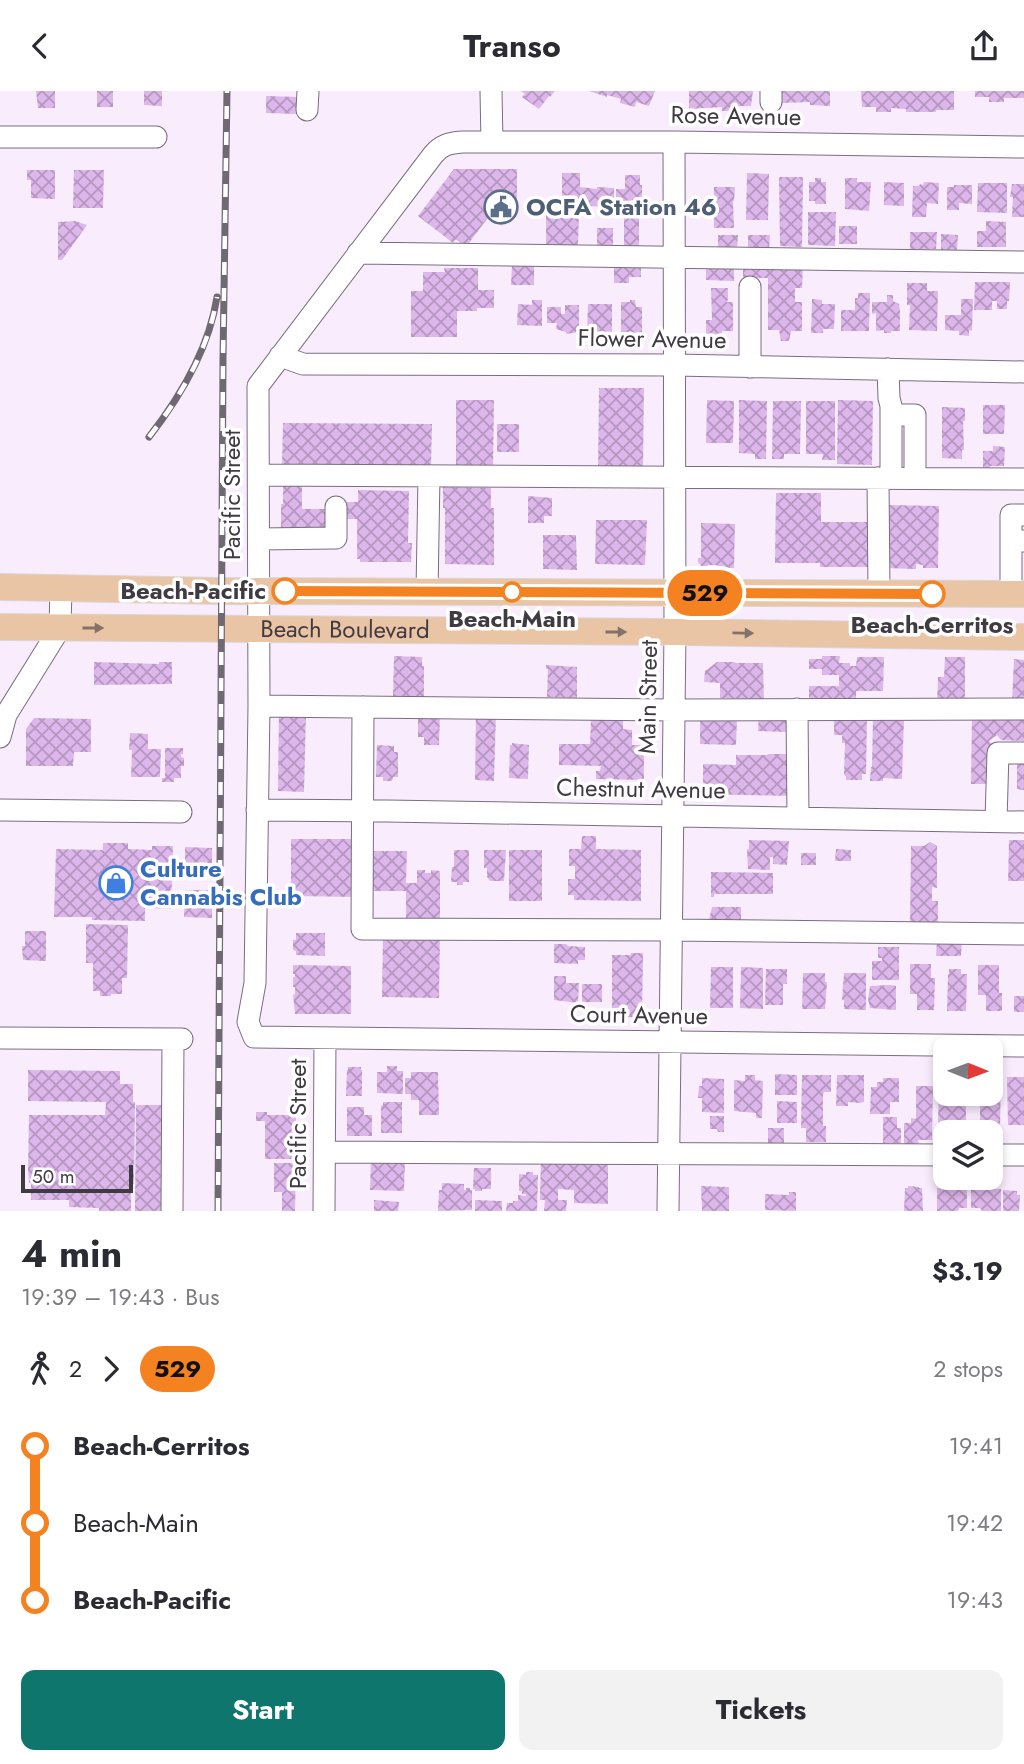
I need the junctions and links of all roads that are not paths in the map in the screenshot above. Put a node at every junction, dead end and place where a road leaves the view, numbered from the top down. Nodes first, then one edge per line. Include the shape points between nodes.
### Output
1 (491, 91) edge
2 (0, 137) edge
3 (156, 137) dead end
4 (492, 142) junction
5 (674, 142) junction
6 (448, 143) joint
7 (1024, 147) edge
8 (358, 253) junction
9 (674, 258) junction
10 (1024, 262) edge
11 (750, 287) dead end
12 (280, 356) junction
13 (674, 365) junction
14 (750, 367) junction
15 (888, 369) junction
16 (1024, 372) edge
17 (890, 406) junction
18 (915, 473) junction
19 (258, 475) junction
20 (886, 475) junction
21 (429, 476) junction
22 (675, 477) junction
23 (1024, 479) edge
24 (336, 507) dead end
25 (1024, 515) edge
26 (259, 539) junction
27 (1017, 541) edge
28 (0, 587) edge
29 (61, 587) junction
30 (259, 591) junction
31 (428, 592) junction
32 (675, 593) junction
33 (879, 594) junction
34 (1018, 594) edge
35 (0, 627) edge
36 (60, 628) junction
37 (259, 629) junction
38 (675, 632) junction
39 (1024, 637) edge
40 (259, 706) junction
41 (363, 707) junction
42 (797, 709) junction
43 (1024, 709) edge
44 (674, 710) junction
45 (3, 714) edge
46 (0, 737) edge
47 (1024, 753) edge
48 (0, 810) edge
49 (257, 810) junction
50 (363, 811) junction
51 (181, 812) dead end
52 (672, 816) junction
53 (798, 818) junction
54 (996, 821) junction
55 (1024, 822) edge
56 (671, 930) junction
57 (1024, 934) edge
58 (254, 1037) joint
59 (0, 1038) edge
60 (325, 1038) junction
61 (670, 1041) junction
62 (1024, 1046) edge
63 (325, 1152) junction
64 (669, 1154) junction
65 (933, 1155) edge
66 (1003, 1155) edge
67 (1024, 1156) edge
68 (172, 1211) edge
69 (324, 1211) edge
70 (668, 1211) edge

1 - 4 street
2 - 3 street
4 - 5 street, Rose Avenue
4 - 6 street, Rose Avenue
5 - 7 street, Rose Avenue
5 - 9 street, Main Street
6 - 8 street, Pacific Street via 433,155
8 - 9 street
8 - 12 street, Pacific Street
9 - 10 street
9 - 13 street, Main Street
11 - 14 street
12 - 13 street, Flower Avenue via 303,364
12 - 19 street, Pacific Street via 258,386
13 - 14 street, Flower Avenue
13 - 22 street, Main Street
14 - 15 street, Flower Avenue
15 - 16 street, Flower Avenue
15 - 17 street
17 - 18 street via 915,415
17 - 20 street
18 - 20 street
18 - 23 street
19 - 21 street
19 - 26 street, Pacific Street
20 - 22 street
20 - 33 street
21 - 22 street
21 - 31 street
22 - 32 street, Main Street
24 - 26 street via 336,538
25 - 27 street via 1011,515
26 - 30 street, Pacific Street
27 - 34 street
28 - 29 main road, Beach Boulevard
29 - 30 main road, Beach Boulevard
29 - 36 street
30 - 31 main road, Beach Boulevard
30 - 37 street, Pacific Street
31 - 32 main road, Beach Boulevard
32 - 33 main road, Beach Boulevard
32 - 38 street, Main Street
33 - 34 main road, Beach Boulevard
35 - 36 main road, Beach Boulevard
36 -> 37 main road, Beach Boulevard
36 - 45 street
37 -> 38 main road, Beach Boulevard
37 - 40 street, Pacific Street
38 -> 39 main road, Beach Boulevard
38 - 44 street, Main Street
40 - 41 street
40 - 49 street, Pacific Street
41 - 44 street
41 - 50 street
42 - 43 street
42 - 44 street
42 - 53 street
44 - 52 street, Main Street
45 - 46 street
47 - 54 street via 998,753
48 - 51 street
49 - 50 street, Chestnut Avenue
49 - 58 street, Pacific Street via 255,983 247,1022
50 - 52 street, Chestnut Avenue
50 - 56 street via 362,929
52 - 53 street, Chestnut Avenue
52 - 56 street, Main Street
53 - 54 street, Chestnut Avenue
54 - 55 street, Chestnut Avenue
56 - 57 street
56 - 61 street, Main Street
58 - 60 street, Court Avenue
59 - 68 street via 178,1039
60 - 61 street, Court Avenue
60 - 63 street, Pacific Street
61 - 62 street, Court Avenue
61 - 64 street, Main Street
63 - 64 street
63 - 69 street, Pacific Street
64 - 65 street
64 - 70 street, Main Street
66 - 67 street

